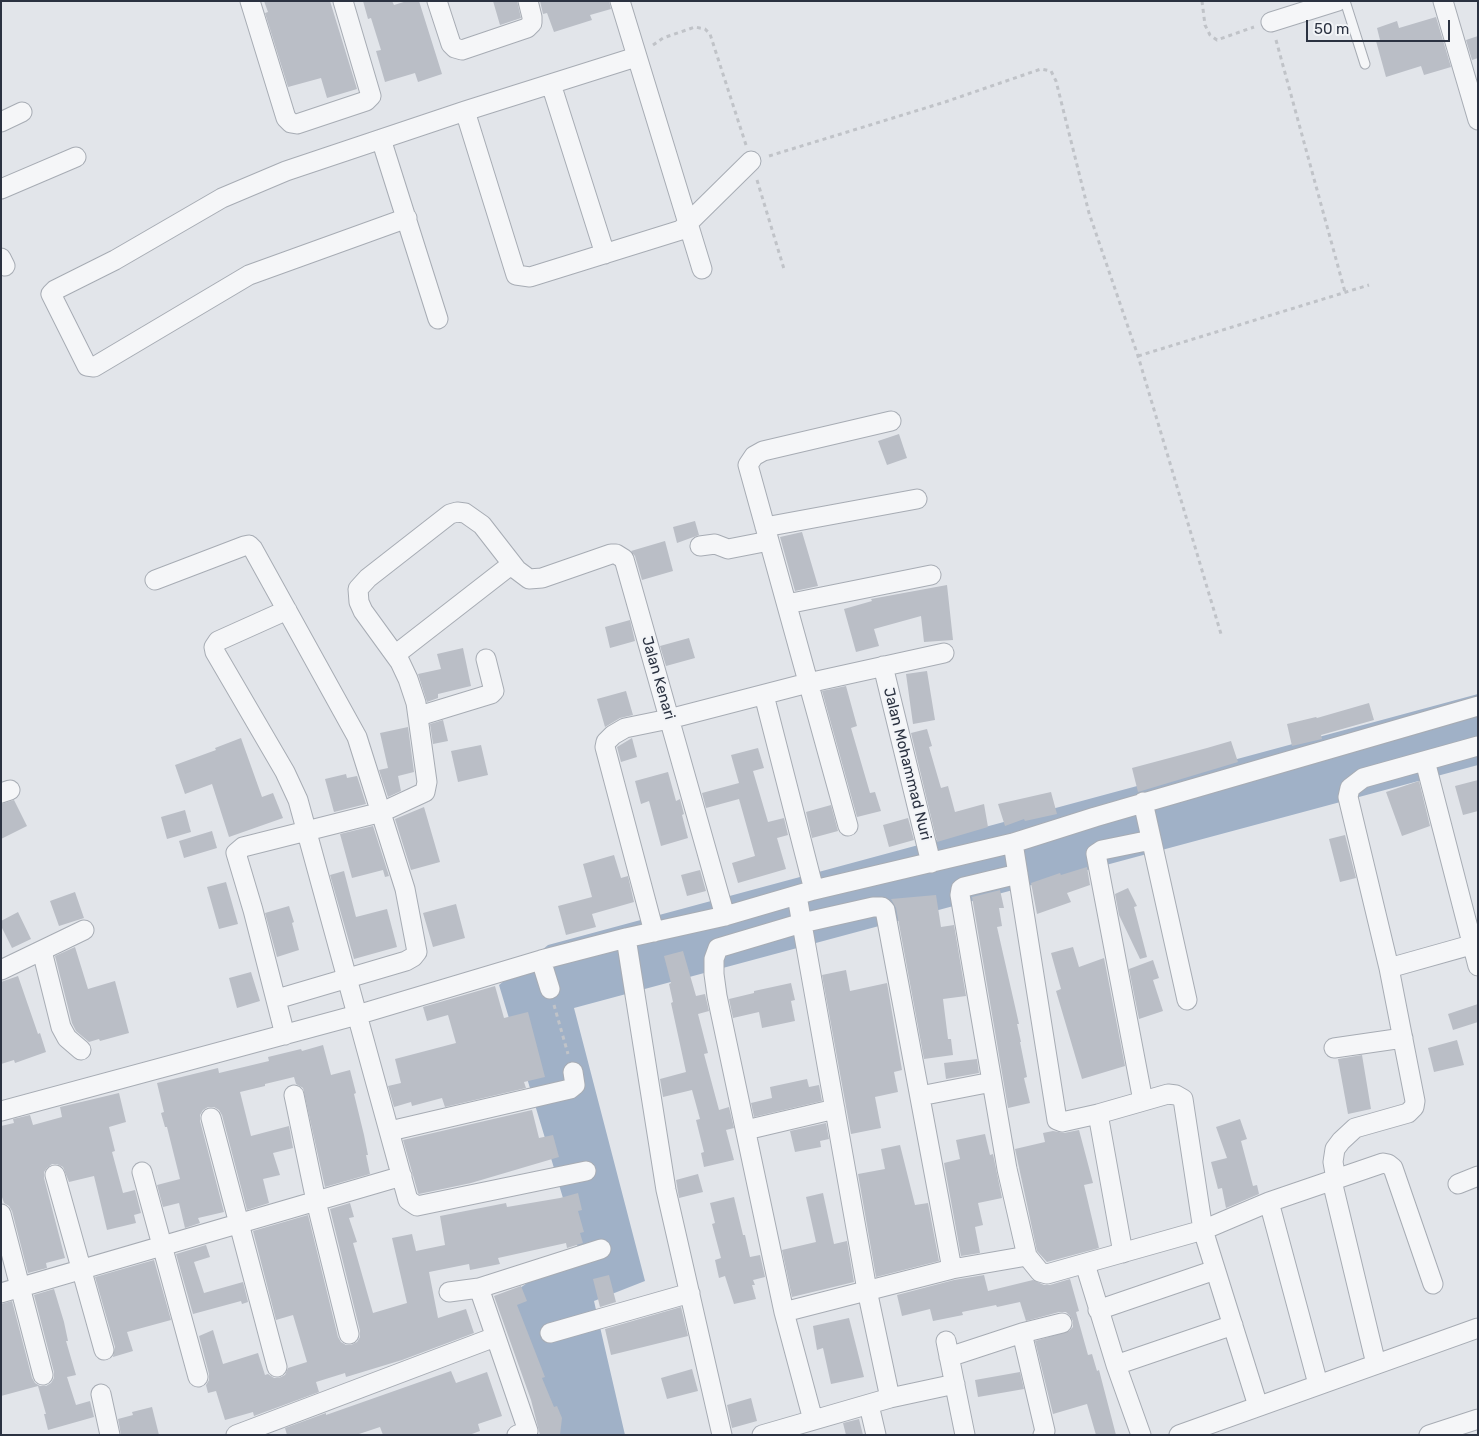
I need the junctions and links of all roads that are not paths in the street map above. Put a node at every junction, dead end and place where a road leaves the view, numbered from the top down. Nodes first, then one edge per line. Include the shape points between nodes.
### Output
1 (250, 1) edge
2 (343, 1) edge
3 (437, 1) edge
4 (528, 1) edge
5 (620, 1) edge
6 (1338, 1) edge
7 (1345, 1) edge
8 (1443, 1) edge
9 (1271, 22) road end
10 (636, 57) junction
11 (1365, 64) dead end
12 (551, 84) junction
13 (465, 111) junction
14 (22, 112) dead end
15 (1478, 120) edge
16 (1, 122) edge
17 (381, 139) junction
18 (76, 157) dead end
19 (751, 161) road end
20 (1, 189) edge
21 (407, 218) junction
22 (688, 224) junction
23 (605, 254) junction
24 (702, 269) dead end
25 (438, 319) dead end
26 (891, 421) dead end
27 (917, 500) dead end
28 (767, 534) junction
29 (700, 546) dead end
30 (512, 564) junction
31 (931, 575) dead end
32 (155, 580) dead end
33 (786, 604) junction
34 (287, 610) junction
35 (944, 653) dead end
36 (396, 655) junction
37 (486, 659) dead end
38 (883, 666) junction
39 (808, 683) junction
40 (764, 695) junction
41 (1478, 706) edge
42 (419, 716) junction
43 (669, 719) junction
44 (1478, 746) edge
45 (1425, 761) junction
46 (1144, 808) junction
47 (382, 812) junction
48 (848, 826) dead end
49 (307, 832) junction
50 (1150, 836) junction
51 (1015, 858) junction
52 (931, 863) junction
53 (803, 895) junction
54 (725, 916) junction
55 (801, 921) junction
56 (84, 930) dead end
57 (654, 932) junction
58 (1475, 943) edge
59 (627, 949) junction
60 (42, 951) junction
61 (1478, 966) edge
62 (1389, 968) junction
63 (1, 970) edge
64 (347, 977) junction
65 (276, 999) junction
66 (1186, 1000) dead end
67 (357, 1015) junction
68 (285, 1035) junction
69 (1403, 1038) junction
70 (1334, 1048) dead end
71 (81, 1050) dead end
72 (992, 1082) junction
73 (568, 1084) road end
74 (294, 1095) dead end
75 (920, 1096) junction
76 (1143, 1101) junction
77 (835, 1109) junction
78 (1, 1111) edge
79 (1098, 1114) junction
80 (211, 1118) dead end
81 (746, 1130) junction
82 (390, 1131) junction
83 (586, 1171) dead end
84 (142, 1172) dead end
85 (55, 1175) dead end
86 (402, 1176) junction
87 (1478, 1176) edge
88 (1334, 1180) junction
89 (1458, 1184) dead end
90 (316, 1201) junction
91 (1269, 1202) junction
92 (1, 1214) edge
93 (239, 1223) junction
94 (1203, 1230) junction
95 (162, 1246) junction
96 (601, 1249) dead end
97 (1123, 1253) junction
98 (1027, 1256) junction
99 (1085, 1264) junction
100 (82, 1269) junction
101 (952, 1269) junction
102 (1215, 1270) junction
103 (1433, 1284) dead end
104 (479, 1288) junction
105 (10, 1290) edge
106 (867, 1290) junction
107 (449, 1292) dead end
108 (690, 1293) junction
109 (1098, 1310) junction
110 (784, 1312) junction
111 (1062, 1323) dead end
112 (1233, 1326) junction
113 (1478, 1328) edge
114 (550, 1333) dead end
115 (349, 1334) dead end
116 (1022, 1334) junction
117 (495, 1337) junction
118 (104, 1350) dead end
119 (1376, 1364) junction
120 (1116, 1365) junction
121 (277, 1367) dead end
122 (43, 1375) dead end
123 (198, 1377) dead end
124 (955, 1384) junction
125 (1318, 1384) junction
126 (101, 1394) dead end
127 (890, 1398) junction
128 (868, 1405) junction
129 (1258, 1406) junction
130 (1478, 1418) edge
131 (813, 1420) junction
132 (1207, 1430) edge
133 (791, 1431) edge
134 (110, 1435) edge
135 (236, 1435) edge
136 (517, 1435) edge
137 (722, 1435) edge
138 (762, 1435) edge
139 (876, 1435) edge
140 (965, 1435) edge
141 (1043, 1435) edge
142 (1141, 1435) edge
143 (1180, 1435) edge
144 (1430, 1435) edge

1 - 2 street via 286,118 297,124 371,96
3 - 4 street via 451,44 462,50 527,28 532,23
5 - 10 street
6 - 9 street
7 - 11 lane
8 - 15 street
10 - 12 street
10 - 22 street
12 - 13 street
12 - 23 street
13 - 17 street
13 - 23 street via 516,275 530,277
14 - 16 street
17 - 21 street
17 - 21 street via 286,171 222,198 51,294 87,366 94,367 249,275
18 - 20 street
19 - 22 street
21 - 25 street
22 - 23 street via 681,230
22 - 24 street
26 - 28 street via 763,451 754,456 748,465
27 - 28 street
28 - 29 street via 728,549 715,544
28 - 33 street
30 - 36 street
30 - 36 street via 482,526 465,513 457,512 450,514 368,578 358,589 359,602
30 - 43 street, Jalan Kenari via 529,579 542,578 611,554 624,559
31 - 33 street
32 - 34 street via 249,545
33 - 39 street
34 - 47 street via 357,737
34 - 49 street via 220,639 214,649 292,787
35 - 38 street
36 - 42 street via 408,679
37 - 42 street via 494,691 491,694
38 - 39 street
38 - 52 street, Jalan Mohammad Nuri
39 - 40 street
39 - 48 street
40 - 43 street
40 - 53 street
41 - 46 street
42 - 47 street via 427,782 425,792
43 - 54 street, Jalan Kenari
43 - 57 street via 625,728 606,742
44 - 45 street
45 - 58 street
45 - 62 street via 1363,778 1350,788 1348,797
46 - 50 street
46 - 51 street
47 - 49 street
47 - 64 street via 405,889 417,952 406,961
49 - 64 street
49 - 65 street via 243,847 236,853
50 - 66 street
50 - 76 street via 1096,854
51 - 52 street
51 - 72 street via 961,889 960,895
51 - 79 street via 1058,1120 1062,1122
52 - 53 street
53 - 54 street
53 - 55 street
54 - 57 street
55 - 75 street via 873,907 885,910
55 - 77 street
55 - 81 street via 718,948 714,959 717,996
56 - 60 street
57 - 59 street
58 - 61 street
58 - 62 street
59 - 67 street via 546,975
59 - 108 street via 666,1190
60 - 63 street
60 - 71 street via 61,1027 67,1038
62 - 69 street
64 - 65 street
64 - 67 street
65 - 68 street
67 - 68 street
67 - 82 street
68 - 78 street
69 - 70 street
69 - 88 street via 1414,1107 1408,1113 1355,1128 1336,1149
72 - 75 street
72 - 98 street
73 - 82 street
74 - 90 street
75 - 101 street
76 - 79 street
76 - 94 street via 1168,1094 1183,1099
77 - 81 street
77 - 106 street
79 - 97 street
80 - 93 street
81 - 110 street
82 - 86 street
83 - 86 street via 417,1206 408,1200
84 - 95 street
85 - 100 street
86 - 90 street
87 - 89 street
88 - 91 street
88 - 103 street via 1383,1163 1393,1168
88 - 119 street
90 - 93 street
90 - 115 street
91 - 94 street
91 - 125 street
92 - 105 street
93 - 95 street
93 - 121 street
94 - 97 street
94 - 102 street
95 - 100 street
95 - 123 street
96 - 104 street
97 - 99 street
98 - 99 street via 1043,1274
98 - 101 street
99 - 109 street
100 - 105 street
100 - 118 street
101 - 106 street
102 - 109 street
102 - 112 street
104 - 107 street
104 - 117 street
105 - 122 street
106 - 110 street
106 - 127 street
108 - 114 street
108 - 137 street
109 - 120 street
110 - 131 street
111 - 116 street
112 - 120 street
112 - 129 street
113 - 119 street
116 - 124 street via 947,1349
116 - 141 street via 1045,1431
117 - 135 street
117 - 136 street via 528,1431
119 - 125 street
120 - 142 street
124 - 127 street
124 - 140 street
125 - 129 street
126 - 134 street
127 - 128 street
128 - 131 street
128 - 139 street
129 - 132 street
130 - 144 street
131 - 133 street
132 - 143 street
133 - 138 street

